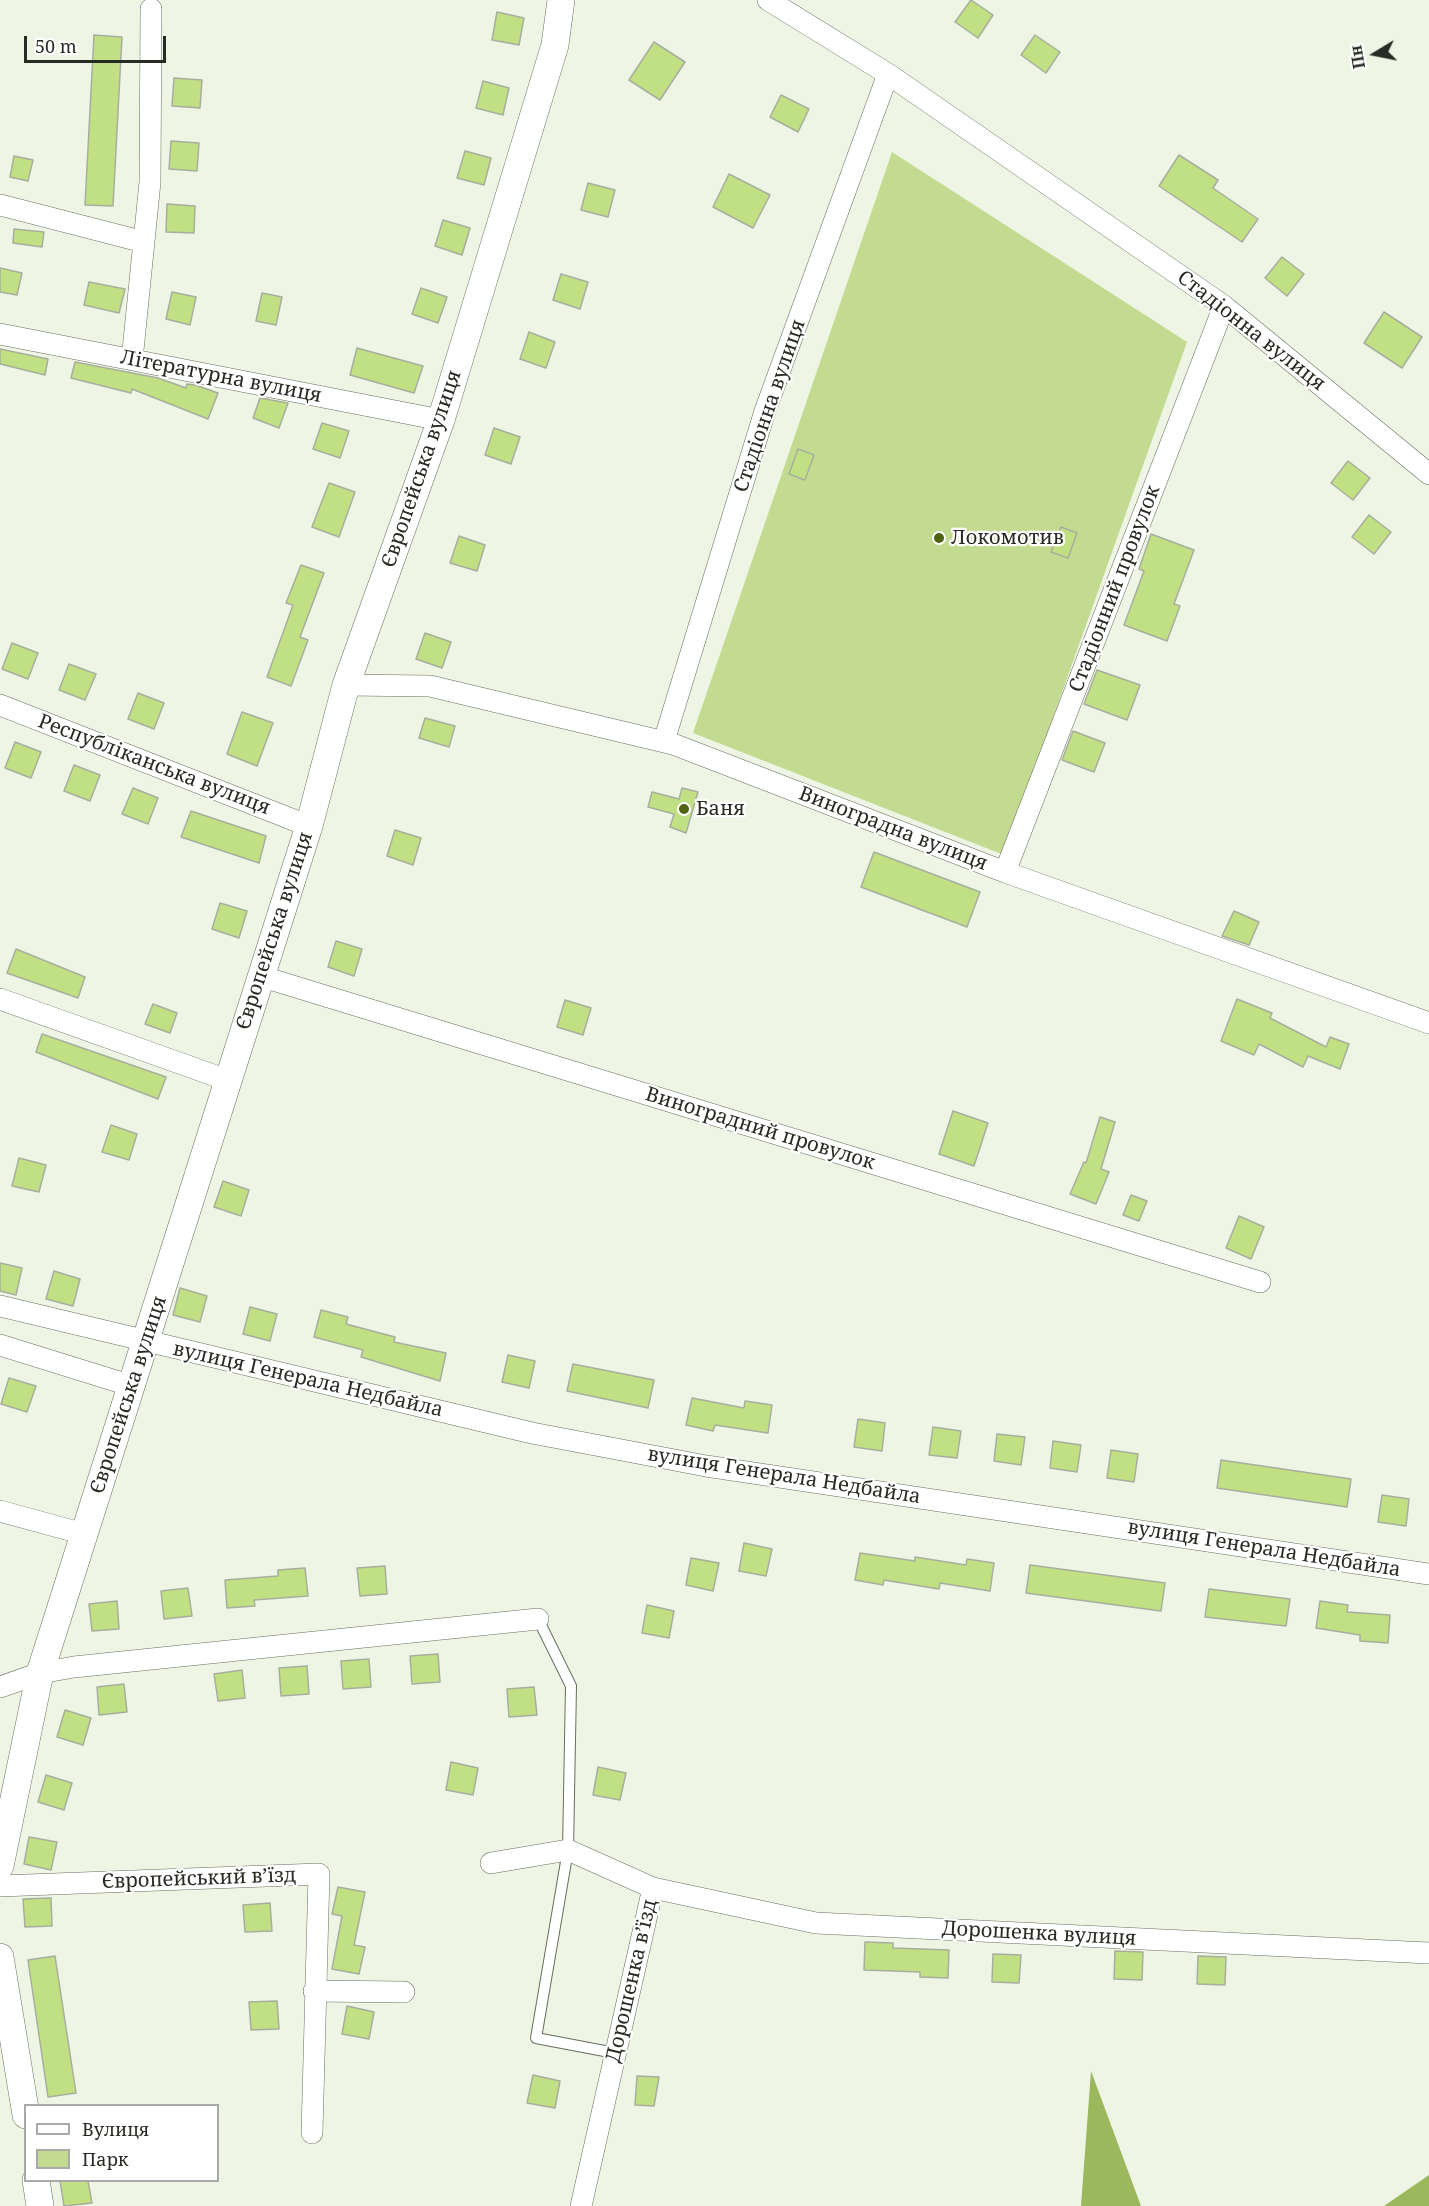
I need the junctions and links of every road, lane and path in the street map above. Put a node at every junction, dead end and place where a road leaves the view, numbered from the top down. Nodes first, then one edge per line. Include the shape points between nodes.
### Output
1 (561, 0) edge
2 (768, 0) edge
3 (151, 9) dead end
4 (888, 74) junction
5 (0, 205) edge
6 (144, 242) junction
7 (1224, 306) junction
8 (0, 334) edge
9 (132, 360) junction
10 (441, 420) junction
11 (1429, 474) edge
12 (346, 685) junction
13 (0, 705) edge
14 (664, 741) junction
15 (309, 826) junction
16 (1005, 872) junction
17 (260, 976) junction
18 (0, 999) edge
19 (1429, 1023) edge
20 (227, 1080) junction
21 (1260, 1282) dead end
22 (0, 1306) edge
23 (146, 1342) junction
24 (0, 1345) edge
25 (132, 1386) junction
26 (0, 1511) edge
27 (84, 1534) junction
28 (1429, 1574) edge
29 (538, 1619) joint
30 (40, 1673) junction
31 (0, 1687) edge
32 (567, 1850) junction
33 (491, 1863) dead end
34 (0, 1866) edge
35 (0, 1886) edge
36 (653, 1888) junction
37 (1429, 1953) edge
38 (0, 1957) edge
39 (314, 1992) junction
40 (404, 1992) dead end
41 (615, 2053) junction
42 (24, 2104) edge
43 (312, 2133) dead end
44 (36, 2182) edge
45 (40, 2206) edge
46 (581, 2206) edge

1 - 10 street, Європейська вулиця via 555,45
2 - 4 street, Стадіонна вулиця
3 - 6 street via 150,182
4 - 7 street, Стадіонна вулиця
4 - 14 street, Стадіонна вулиця via 765,411
5 - 6 street
6 - 9 street
7 - 11 street, Стадіонна вулиця
7 - 16 street, Стадіонний провулок
8 - 9 street, Літературна вулиця
9 - 10 street, Літературна вулиця
10 - 12 street, Європейська вулиця
12 - 14 street, Виноградна вулиця via 430,686
12 - 15 street, Європейська вулиця
13 - 15 street, Республіканська вулиця
14 - 16 street, Виноградна вулиця
15 - 17 street, Європейська вулиця
16 - 19 street, Виноградна вулиця
17 - 20 street, Європейська вулиця
17 - 21 street, Виноградний провулок
18 - 20 street
20 - 23 street, Європейська вулиця
22 - 23 street, вулиця Генерала Недбайла
23 - 25 street, Європейська вулиця
23 - 28 street, вулиця Генерала Недбайла via 532,1433 706,1466
24 - 25 street
25 - 27 street, Європейська вулиця
26 - 27 street
27 - 30 street, Європейська вулиця
29 - 30 street
29 - 32 lane via 571,1686
30 - 31 street
30 - 34 street, Європейська вулиця
32 - 33 street
32 - 36 street, Дорошенка в’їзд
32 - 41 lane via 536,2038
35 - 39 street, Європейський в’їзд via 319,1874
36 - 37 street, Дорошенка вулиця via 816,1923
36 - 41 street, Дорошенка в’їзд
38 - 42 street
39 - 40 street
39 - 43 street, Європейський в’їзд
41 - 46 street, Дорошенка в’їзд
44 - 45 street

